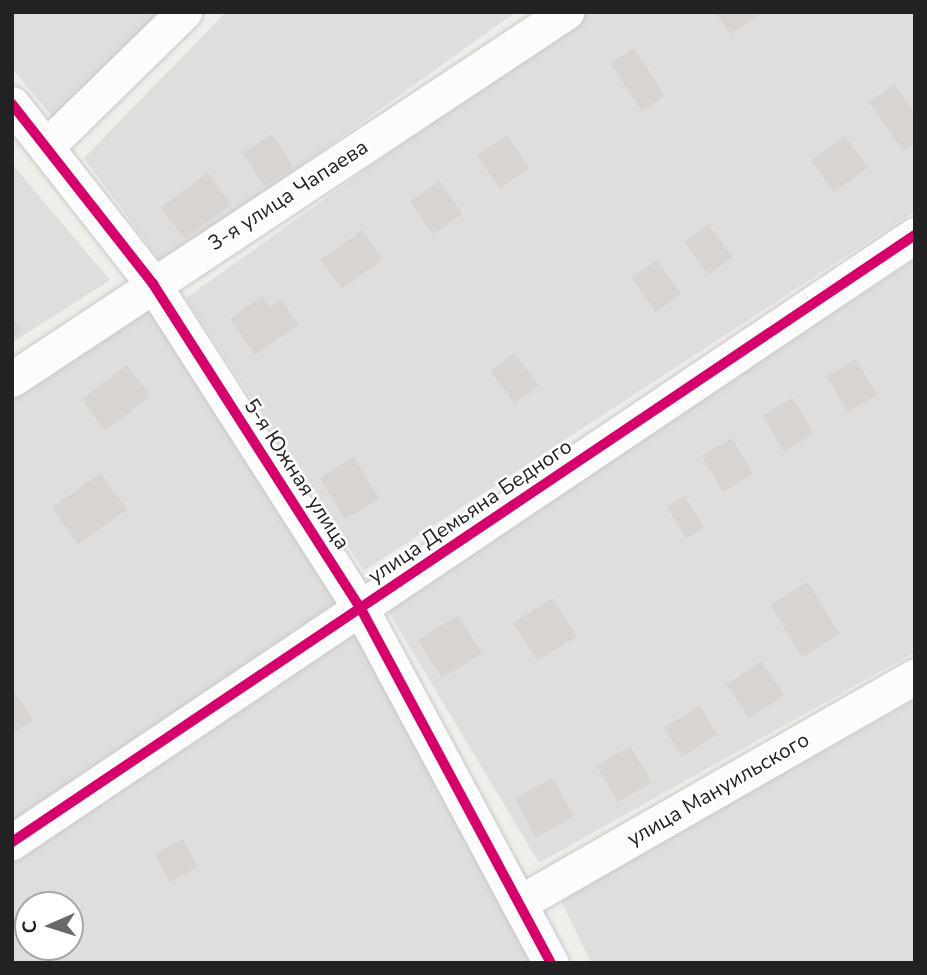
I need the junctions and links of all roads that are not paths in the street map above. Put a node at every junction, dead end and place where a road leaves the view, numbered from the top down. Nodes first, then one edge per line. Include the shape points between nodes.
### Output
1 (184, 12) edge
2 (566, 12) edge
3 (12, 104) edge
4 (47, 146) junction
5 (915, 234) edge
6 (153, 284) junction
7 (12, 379) edge
8 (361, 609) junction
9 (915, 676) edge
10 (12, 842) edge
11 (521, 902) junction
12 (551, 963) edge

1 - 4 street
2 - 6 street, 3-я улица Чапаева
3 - 4 street, 5-я Южная улица
4 - 6 street, 5-я Южная улица
5 - 8 street, улица Демьяна Бедного
6 - 7 street, 3-я улица Чапаева
6 - 8 street, 5-я Южная улица
8 - 10 street, улица Демьяна Бедного
8 - 11 street, 5-я Южная улица
9 - 11 street, улица Мануильского
11 - 12 street, 5-я Южная улица

